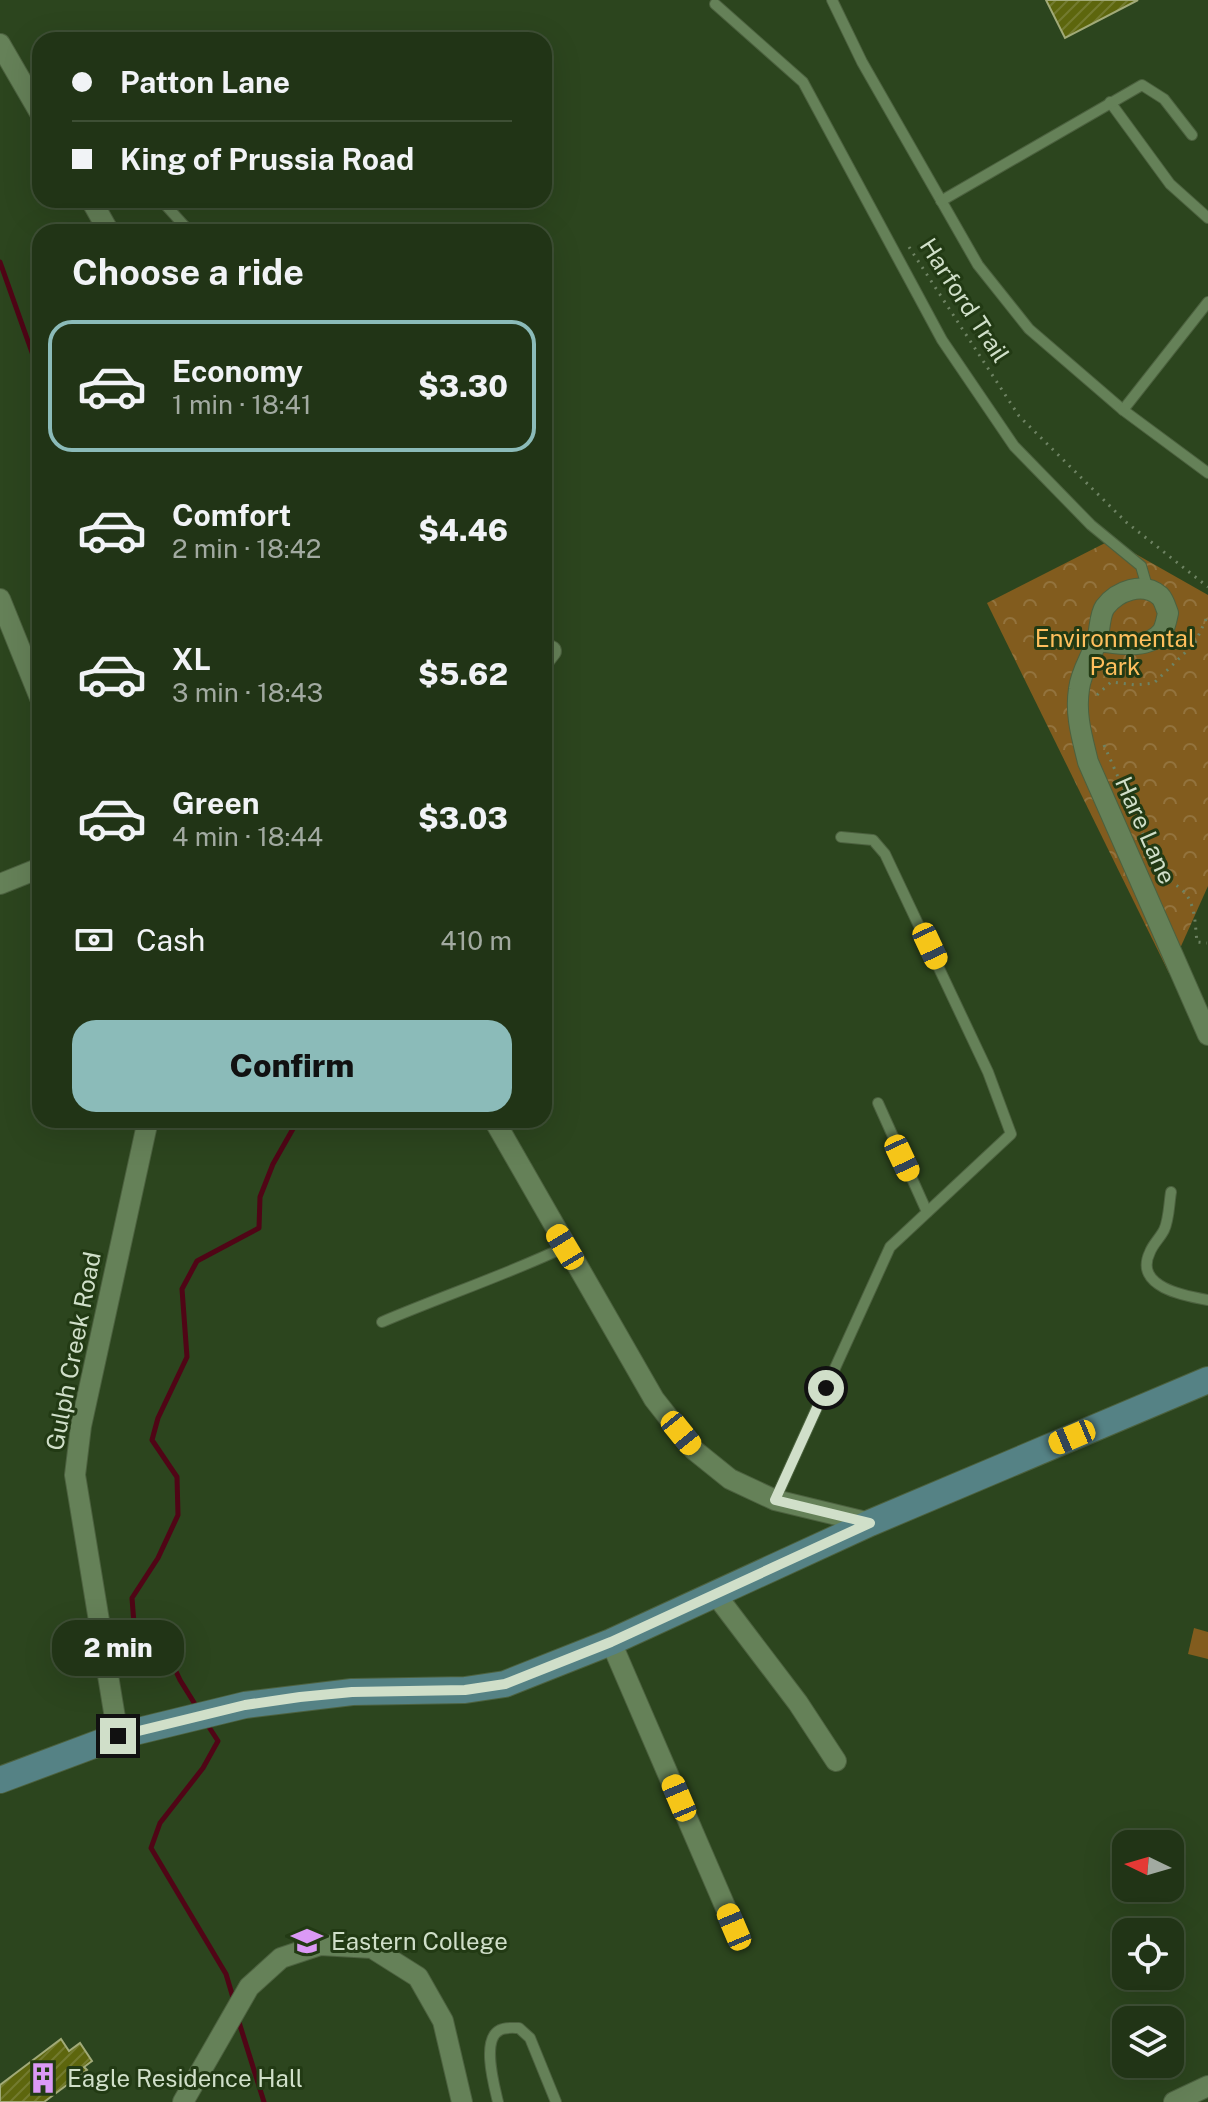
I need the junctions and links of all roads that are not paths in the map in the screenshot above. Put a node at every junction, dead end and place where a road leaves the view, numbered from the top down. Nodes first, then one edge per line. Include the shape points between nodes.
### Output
1 (832, 0) edge
2 (715, 4) dead end
3 (0, 44) edge
4 (32, 99) edge
5 (1110, 102) junction
6 (1192, 135) dead end
7 (941, 201) junction
8 (168, 208) edge
9 (1208, 218) edge
10 (183, 224) edge
11 (1208, 302) edge
12 (1123, 410) junction
13 (1208, 473) edge
14 (1148, 590) junction
15 (0, 599) edge
16 (1097, 641) junction
17 (32, 678) edge
18 (841, 837) dead end
19 (32, 871) edge
20 (0, 884) edge
21 (1208, 1035) edge
22 (878, 1103) dead end
23 (146, 1128) edge
24 (498, 1128) edge
25 (1171, 1192) dead end
26 (927, 1212) junction
27 (565, 1247) junction
28 (1208, 1300) edge
29 (382, 1322) dead end
30 (1208, 1380) edge
31 (775, 1500) junction
32 (870, 1523) junction
33 (716, 1595) junction
34 (611, 1642) junction
35 (118, 1736) junction
36 (836, 1761) dead end
37 (0, 1780) edge
38 (734, 1927) dead end
39 (1208, 2086) edge
40 (183, 2102) edge
41 (462, 2102) edge
42 (498, 2102) edge
43 (556, 2102) edge
44 (1174, 2102) edge

1 - 7 lane
2 - 14 lane via 803,82 942,340 1014,446 1091,525 1141,566
3 - 4 street
5 - 6 lane via 1142,85 1164,99
5 - 7 lane
5 - 9 lane via 1170,184
7 - 12 lane via 978,265 1029,329
8 - 10 lane
11 - 12 lane
12 - 13 lane
14 - 16 street, Hare Lane via 1129,589 1114,597 1103,609
14 - 16 street via 1161,597 1168,613 1162,632 1131,645
15 - 17 street
16 - 21 street, Hare Lane via 1079,687 1077,721 1088,762
18 - 26 lane via 873,840 885,854 988,1072 1011,1134
19 - 20 street
22 - 26 lane
23 - 35 street, Gulph Creek Road via 75,1475
24 - 27 street
25 - 28 lane via 1166,1228 1148,1254 1148,1271 1157,1285
26 - 31 lane via 890,1247
27 - 29 lane
27 - 31 street via 654,1399 694,1450 730,1479
30 - 32 street
31 - 32 street
32 - 33 street
33 - 34 street
33 - 36 street
34 - 35 street via 505,1684 300,1697
34 - 38 street
35 - 37 street
39 - 44 street
40 - 41 street via 249,1987 281,1958 320,1945 372,1948 418,1977 443,2021
42 - 43 lane via 488,2051 501,2029 519,2028 530,2038

